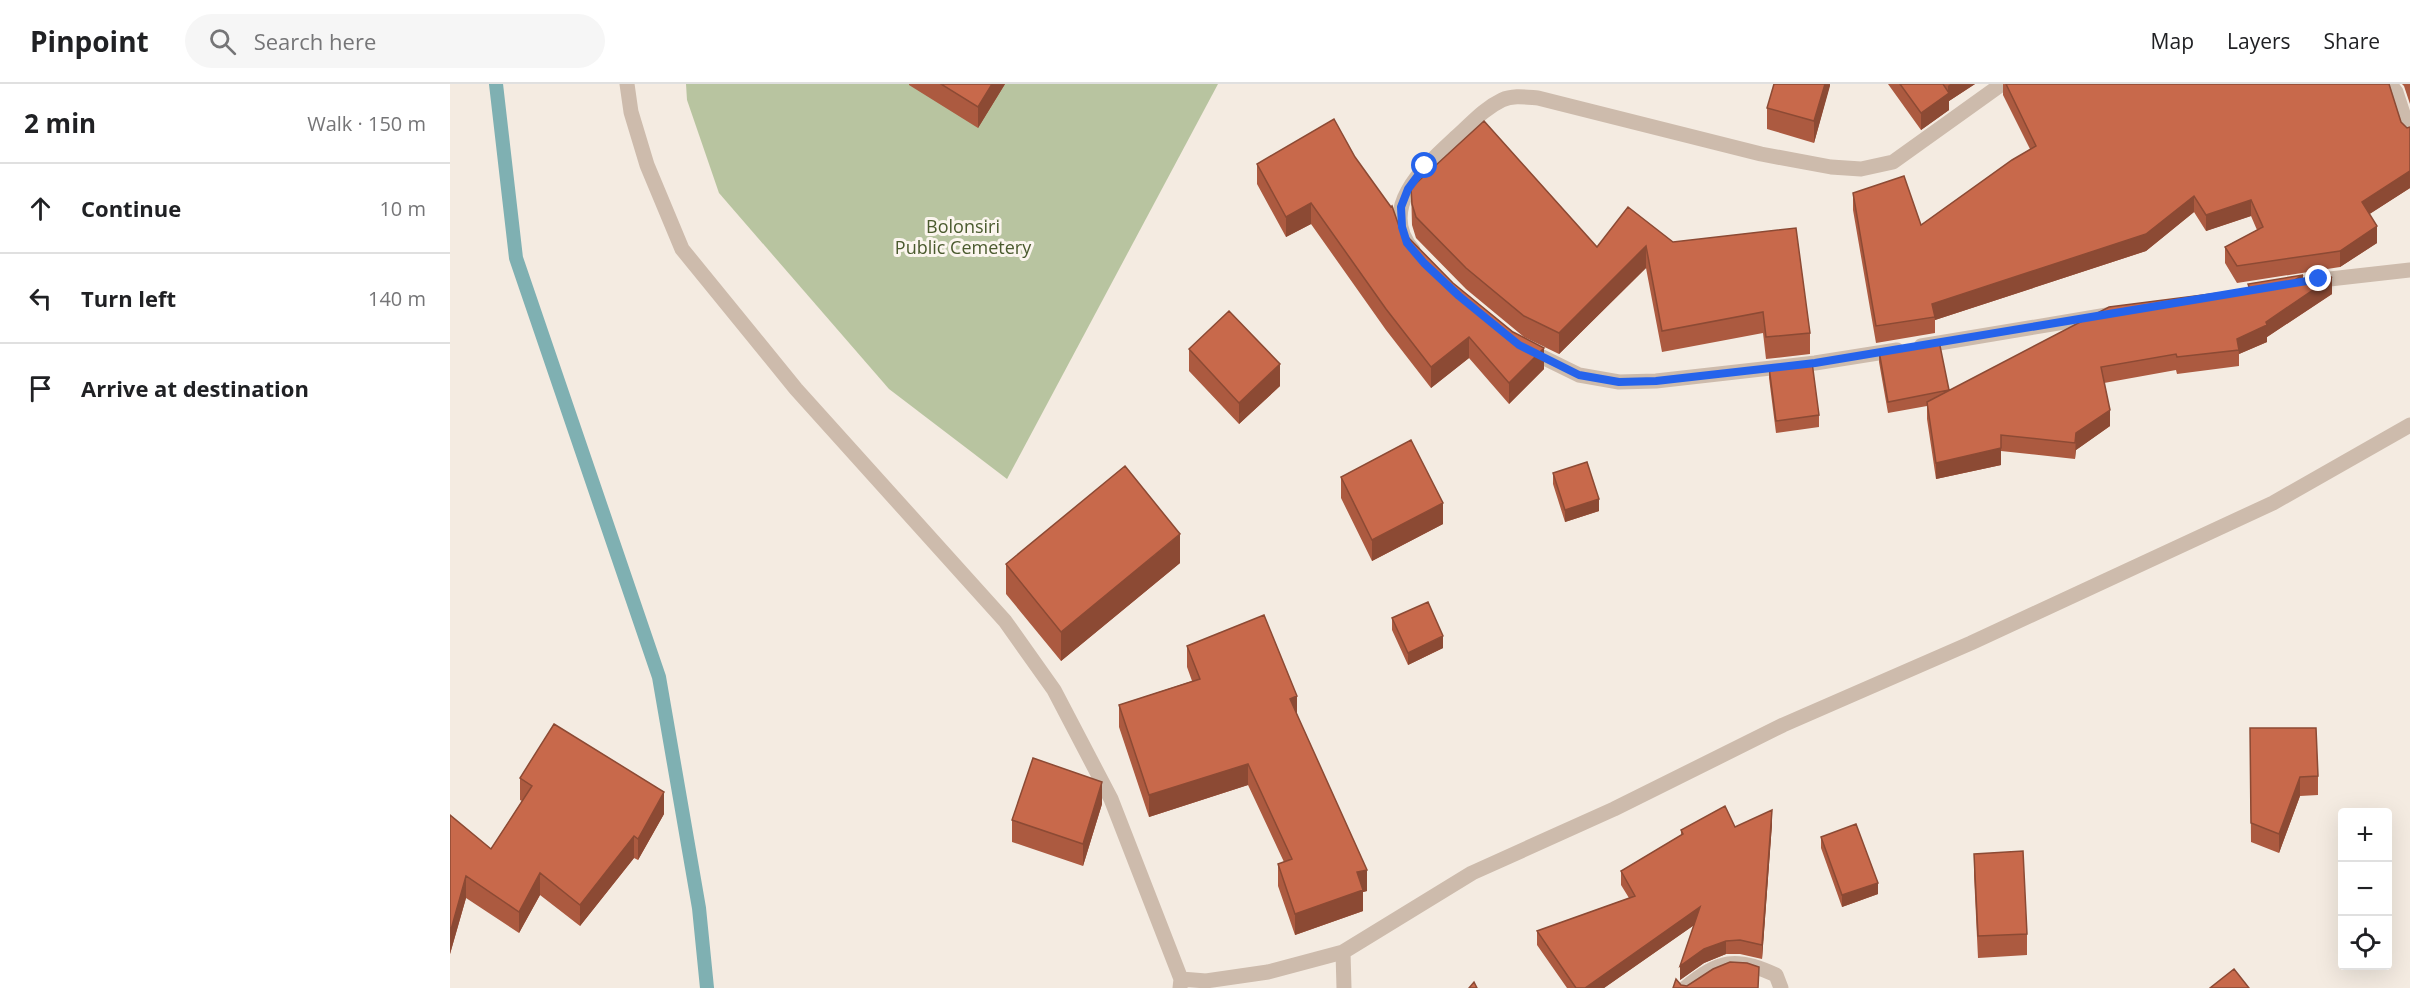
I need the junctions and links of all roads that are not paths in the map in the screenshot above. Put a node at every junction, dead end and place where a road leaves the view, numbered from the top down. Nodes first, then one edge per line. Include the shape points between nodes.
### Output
1 (627, 84) edge
2 (2002, 84) edge
3 (2390, 84) edge
4 (2410, 135) edge
5 (1424, 263) edge
6 (2410, 270) edge
7 (2295, 283) edge
8 (2120, 313) edge
9 (1519, 345) edge
10 (2410, 425) edge
11 (1342, 952) junction
12 (1180, 983) edge
13 (1344, 988) edge
14 (1685, 988) edge
15 (1781, 988) edge

1 - 12 street via 647,165 682,249 796,390 1005,621 1054,690 1111,799
2 - 5 street via 1893,162 1861,169 1761,154 1538,98 1504,99 1488,107 1425,166 1408,189 1401,207 1402,227 1407,243
3 - 4 street
6 - 7 street
8 - 9 street via 1815,363 1656,381 1619,382 1579,375
10 - 11 street via 2273,503 1783,725 1614,809 1472,873
11 - 12 street via 1268,972
11 - 13 street
14 - 15 street via 1705,972 1727,963 1753,964 1776,975

